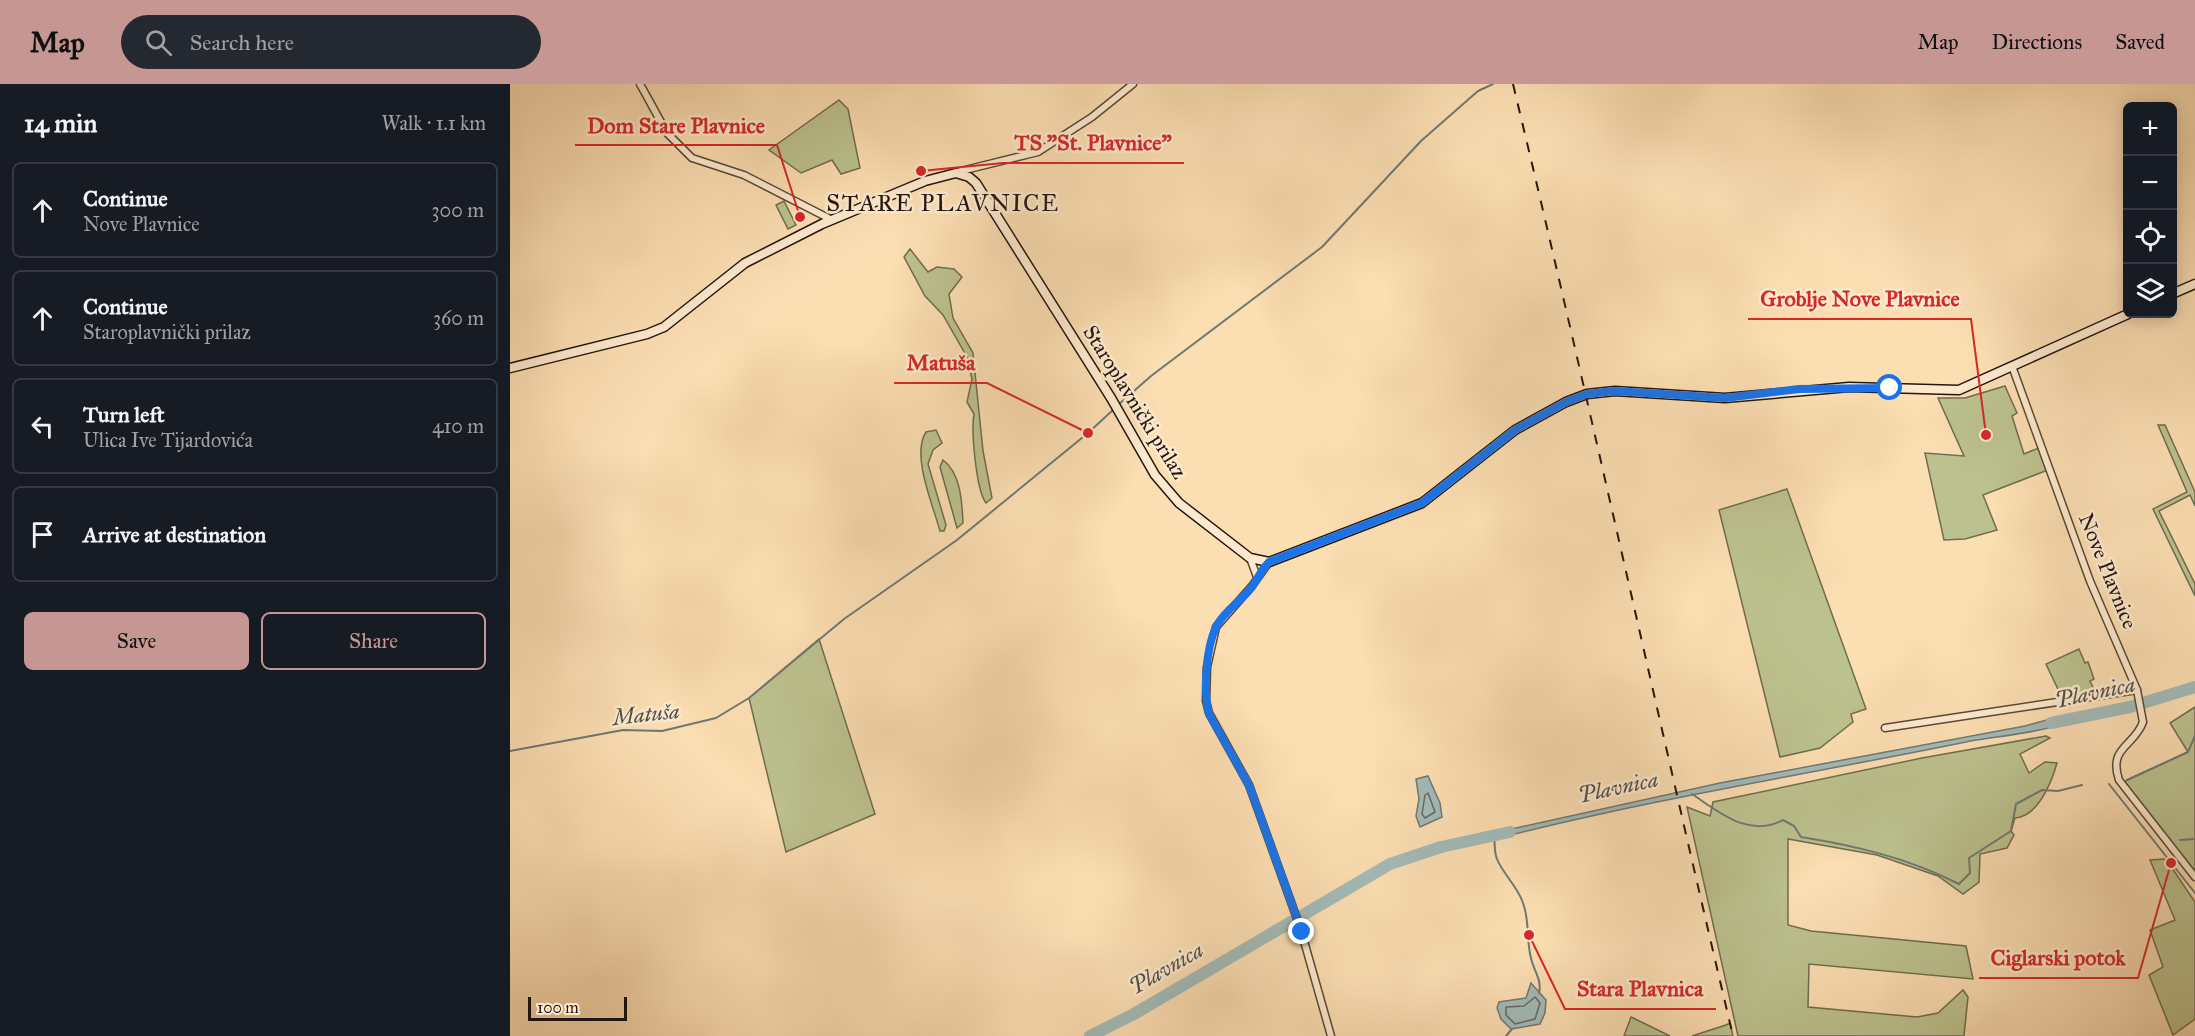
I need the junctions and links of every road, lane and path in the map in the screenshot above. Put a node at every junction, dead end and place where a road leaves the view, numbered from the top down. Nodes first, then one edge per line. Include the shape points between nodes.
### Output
1 (640, 84) edge
2 (1133, 84) edge
3 (987, 165) junction
4 (956, 173) junction
5 (976, 183) junction
6 (832, 220) junction
7 (2195, 284) edge
8 (2177, 292) edge
9 (2123, 316) edge
10 (2012, 366) junction
11 (510, 368) edge
12 (1250, 558) junction
13 (1269, 562) junction
14 (1257, 577) junction
15 (2138, 693) junction
16 (1885, 728) dead end
17 (2195, 877) edge
18 (1331, 1036) edge

1 - 6 street via 667,133 692,158 744,175
2 - 3 street via 1038,152
3 - 4 street
3 - 5 street
4 - 5 street
4 - 6 street
5 - 12 street, Staroplavnički prilaz via 1155,475 1179,502
6 - 11 street via 745,263 664,327
7 - 8 street
9 - 10 street
10 - 13 street via 1959,390 1850,387 1725,398 1615,391 1587,394 1515,430 1422,503
10 - 15 street, Nove Plavnice via 2090,580
12 - 13 street, Staroplavnički prilaz
12 - 14 street
13 - 14 street
14 - 18 street via 1216,627 1207,667 1206,701 1209,714 1249,785 1294,907
15 - 16 street
15 - 17 street, Nove Plavnice via 2143,714 2140,729 2116,756 2115,770

